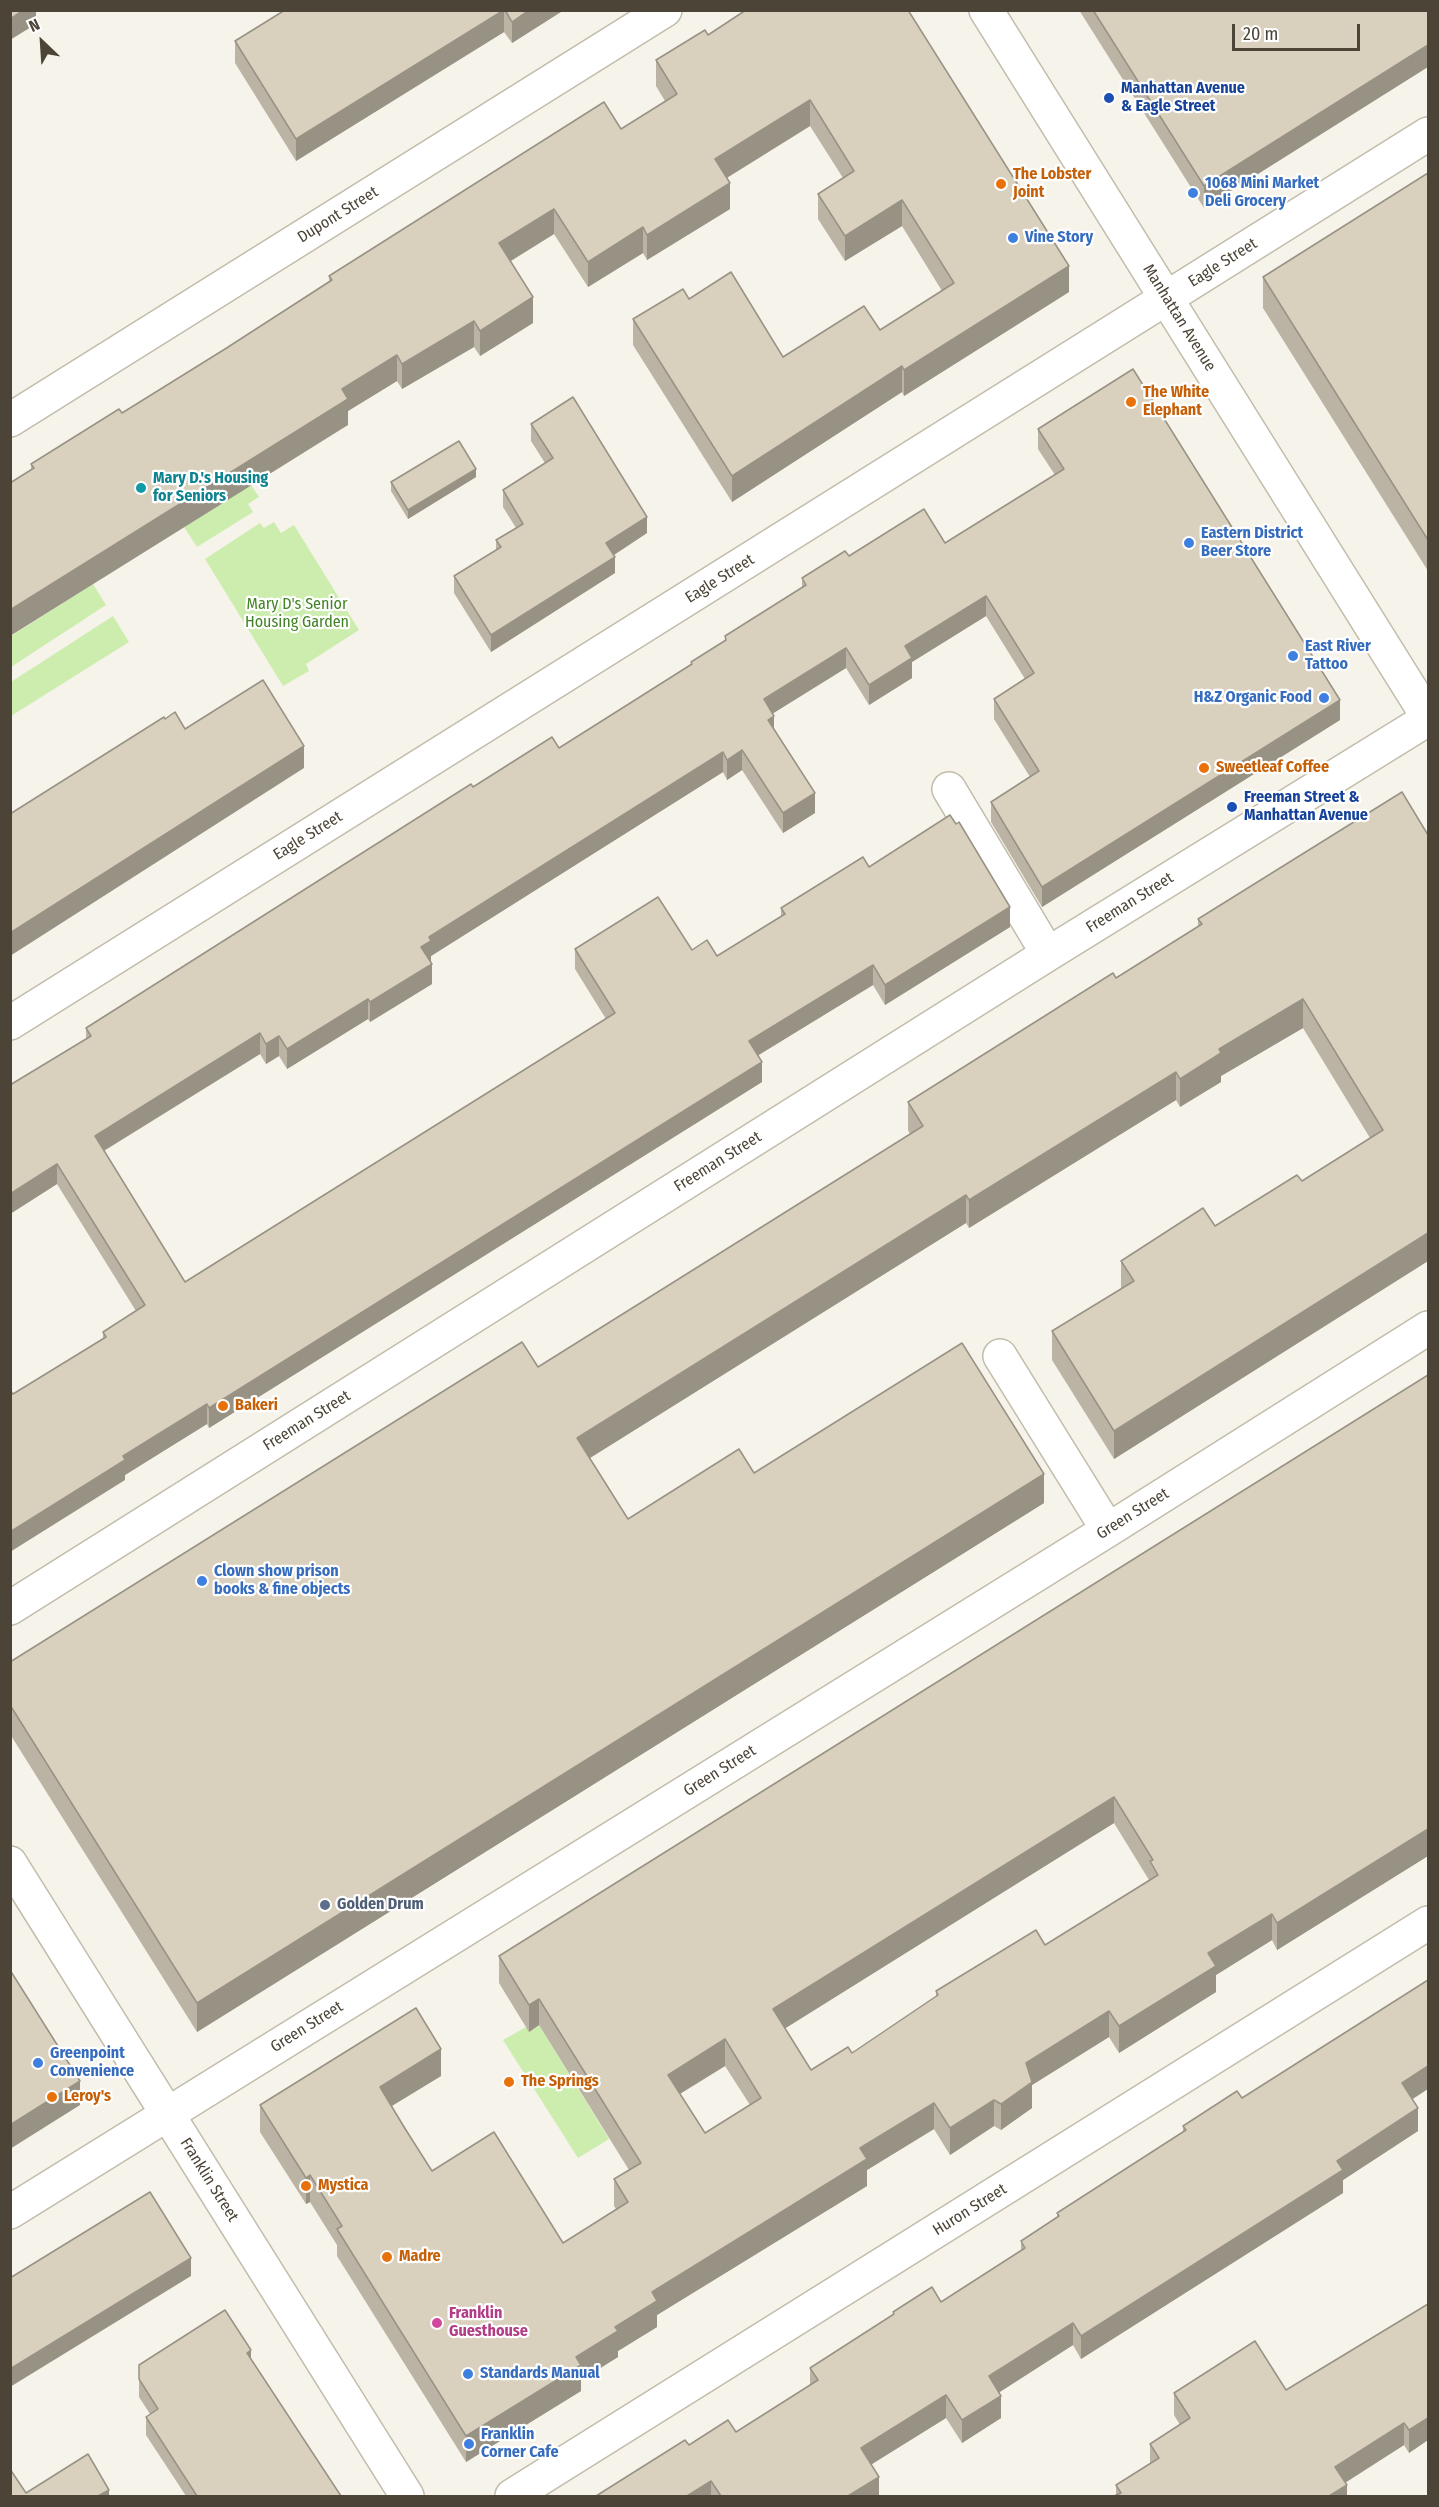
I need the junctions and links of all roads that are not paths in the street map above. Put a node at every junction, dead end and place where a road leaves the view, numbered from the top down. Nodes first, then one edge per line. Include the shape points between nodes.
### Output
1 (665, 10) edge
2 (986, 10) edge
3 (1428, 134) edge
4 (1166, 297) junction
5 (10, 420) edge
6 (1428, 718) edge
7 (948, 789) dead end
8 (1048, 954) junction
9 (10, 1023) edge
10 (1428, 1328) edge
11 (1000, 1356) dead end
12 (1108, 1530) junction
13 (10, 1608) edge
14 (10, 1863) edge
15 (1428, 1923) edge
16 (168, 2113) junction
17 (10, 2212) edge
18 (407, 2496) edge
19 (512, 2496) edge

1 - 5 street, Dupont Street
2 - 4 street, Manhattan Avenue
3 - 4 street, Eagle Street
4 - 6 street, Manhattan Avenue
4 - 9 street, Eagle Street
6 - 8 street, Freeman Street
7 - 8 street
8 - 13 street, Freeman Street
10 - 12 street, Green Street
11 - 12 street
12 - 16 street, Green Street
14 - 16 street, Franklin Street
15 - 19 street, Huron Street
16 - 17 street, Green Street
16 - 18 street, Franklin Street

